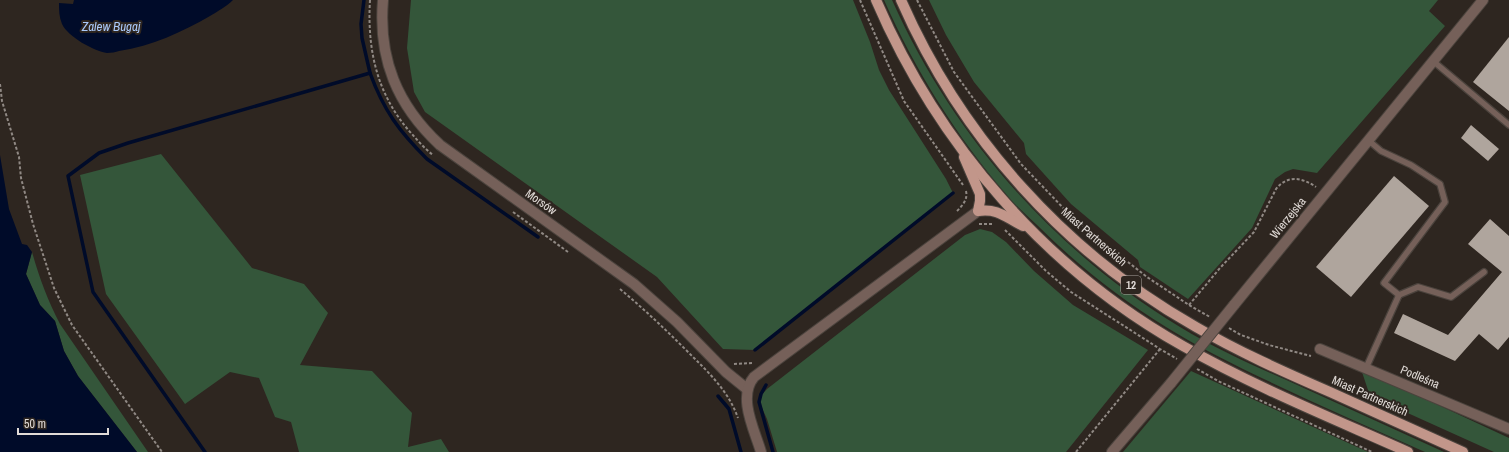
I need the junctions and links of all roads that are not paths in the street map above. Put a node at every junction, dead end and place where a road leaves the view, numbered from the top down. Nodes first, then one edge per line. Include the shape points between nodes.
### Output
1 (383, 0) edge
2 (876, 0) edge
3 (901, 0) edge
4 (1483, 0) edge
5 (1433, 61) junction
6 (1509, 125) edge
7 (1368, 140) junction
8 (961, 148) junction
9 (974, 214) junction
10 (1031, 230) junction
11 (1484, 272) dead end
12 (1398, 295) junction
13 (1320, 349) road end
14 (1366, 368) junction
15 (747, 389) junction
16 (1509, 429) edge
17 (761, 452) edge
18 (1112, 452) edge
19 (1408, 452) edge
20 (1463, 452) edge

1 - 15 street, Morsów via 385,57 390,72 406,105 429,135 634,284
2 - 8 main road, 12 via 916,79
3 - 20 main road, Miast Partnerskich / 12 via 938,74 987,145 1041,208 1108,268 1172,313 1236,349
4 - 5 street, Wierzejska
5 - 6 lane
5 - 7 street, Wierzejska
7 - 12 lane via 1381,151 1411,165 1440,184 1445,202 1384,283
7 - 18 street, Wierzejska, bridge
8 - 9 main road via 980,194
8 - 10 main road, 12
9 - 10 main road via 990,210 998,212
9 - 15 street via 754,377
10 - 19 main road, 12 via 1098,289 1183,346 1249,380
11 - 12 lane via 1451,297 1418,287
12 - 14 lane
13 - 14 street, Podleśna
14 - 16 street, Podleśna
15 - 17 street via 746,403

